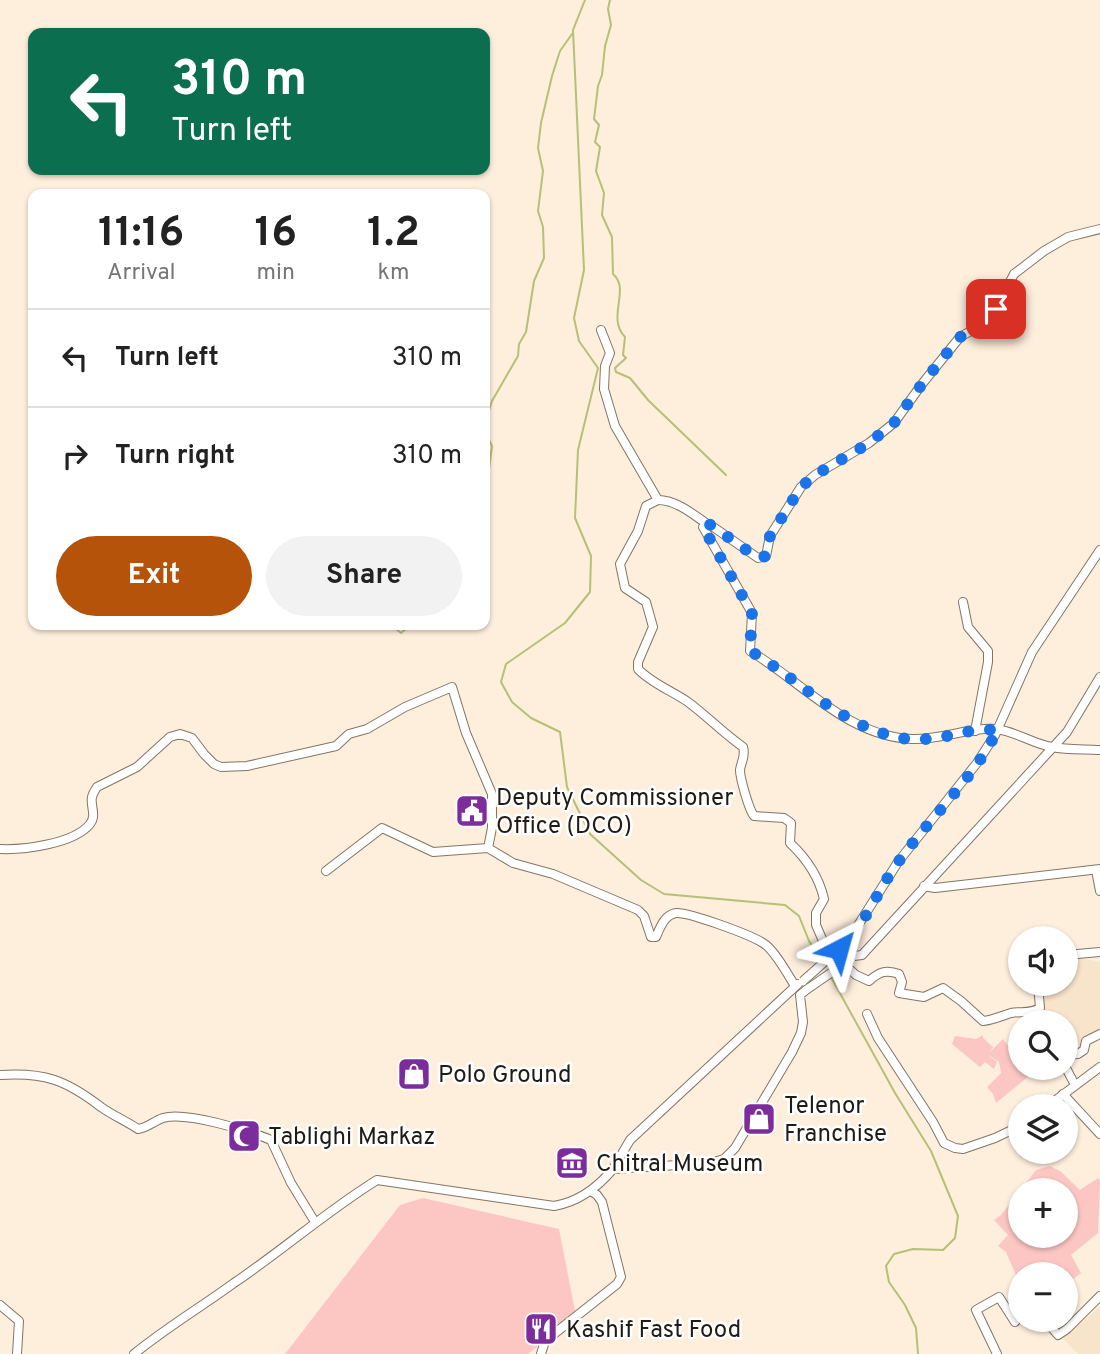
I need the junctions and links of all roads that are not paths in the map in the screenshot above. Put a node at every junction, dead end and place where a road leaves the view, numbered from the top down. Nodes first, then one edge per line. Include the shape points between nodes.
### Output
1 (1100, 229) edge
2 (601, 330) dead end
3 (658, 500) junction
4 (707, 524) junction
5 (1100, 550) edge
6 (963, 602) dead end
7 (1100, 677) edge
8 (998, 729) junction
9 (975, 731) junction
10 (1052, 747) junction
11 (1100, 750) edge
12 (488, 848) junction
13 (0, 849) edge
14 (1098, 869) edge
15 (326, 872) dead end
16 (924, 886) junction
17 (1100, 891) edge
18 (842, 948) junction
19 (1100, 952) edge
20 (1078, 954) edge
21 (852, 958) junction
22 (795, 986) junction
23 (1039, 996) edge
24 (867, 1014) dead end
25 (1100, 1034) edge
26 (1078, 1054) edge
27 (1100, 1066) edge
28 (0, 1075) edge
29 (1072, 1080) edge
30 (1075, 1085) junction
31 (1063, 1094) edge
32 (1078, 1110) edge
33 (1008, 1131) edge
34 (1100, 1134) edge
35 (613, 1169) junction
36 (591, 1191) junction
37 (315, 1222) junction
38 (1100, 1296) edge
39 (0, 1305) edge
40 (1008, 1312) edge
41 (1078, 1318) edge
42 (17, 1354) edge
43 (134, 1354) edge
44 (541, 1354) edge
45 (997, 1354) edge

1 - 4 street via 1068,237 1014,274 985,323 960,337 894,423 801,487 770,536 766,556 758,558
2 - 3 street via 610,353 604,389 615,426
3 - 4 street via 677,505
3 - 23 street via 646,506 620,564 625,588 646,602 653,627 638,669 710,718 743,747 740,777 751,812 791,823 790,842 820,883 824,899 816,913 816,925 823,941 856,975 869,981 892,971 902,982 899,993 924,997 943,988 983,1021 1035,1011 1040,1008
4 - 9 street via 703,527 752,613 750,651 865,727 909,739
5 - 8 street via 1032,652
6 - 9 street via 968,627 988,651
7 - 10 street via 1076,719
8 - 9 street
8 - 10 street
8 - 18 street via 977,763 898,862
10 - 11 street
10 - 16 street
12 - 13 street via 492,794 452,687 349,734 336,746 247,765 221,767 192,738 170,737 137,767 97,787 91,798 91,823 77,834 44,845
12 - 15 street via 433,852 382,828
12 - 22 street via 513,863 553,874 638,910 651,937 676,913 765,943
14 - 16 street
14 - 17 street
16 - 21 street via 862,955
18 - 21 street
18 - 22 street, bridge
19 - 20 street
21 - 35 street, bridge via 800,996 802,1028 792,1052 730,1154 710,1163
22 - 35 street via 629,1140
24 - 33 street via 944,1143 971,1147
25 - 26 street via 1086,1041
27 - 30 street
28 - 37 street via 55,1079 138,1129 163,1118 187,1117 271,1140
29 - 30 street
30 - 31 street
32 - 34 street
35 - 36 street
36 - 37 street via 554,1206 377,1180
36 - 44 street via 602,1202 621,1277 545,1341
37 - 43 street
38 - 41 street
39 - 42 street via 19,1321
40 - 45 street via 999,1297 976,1310

